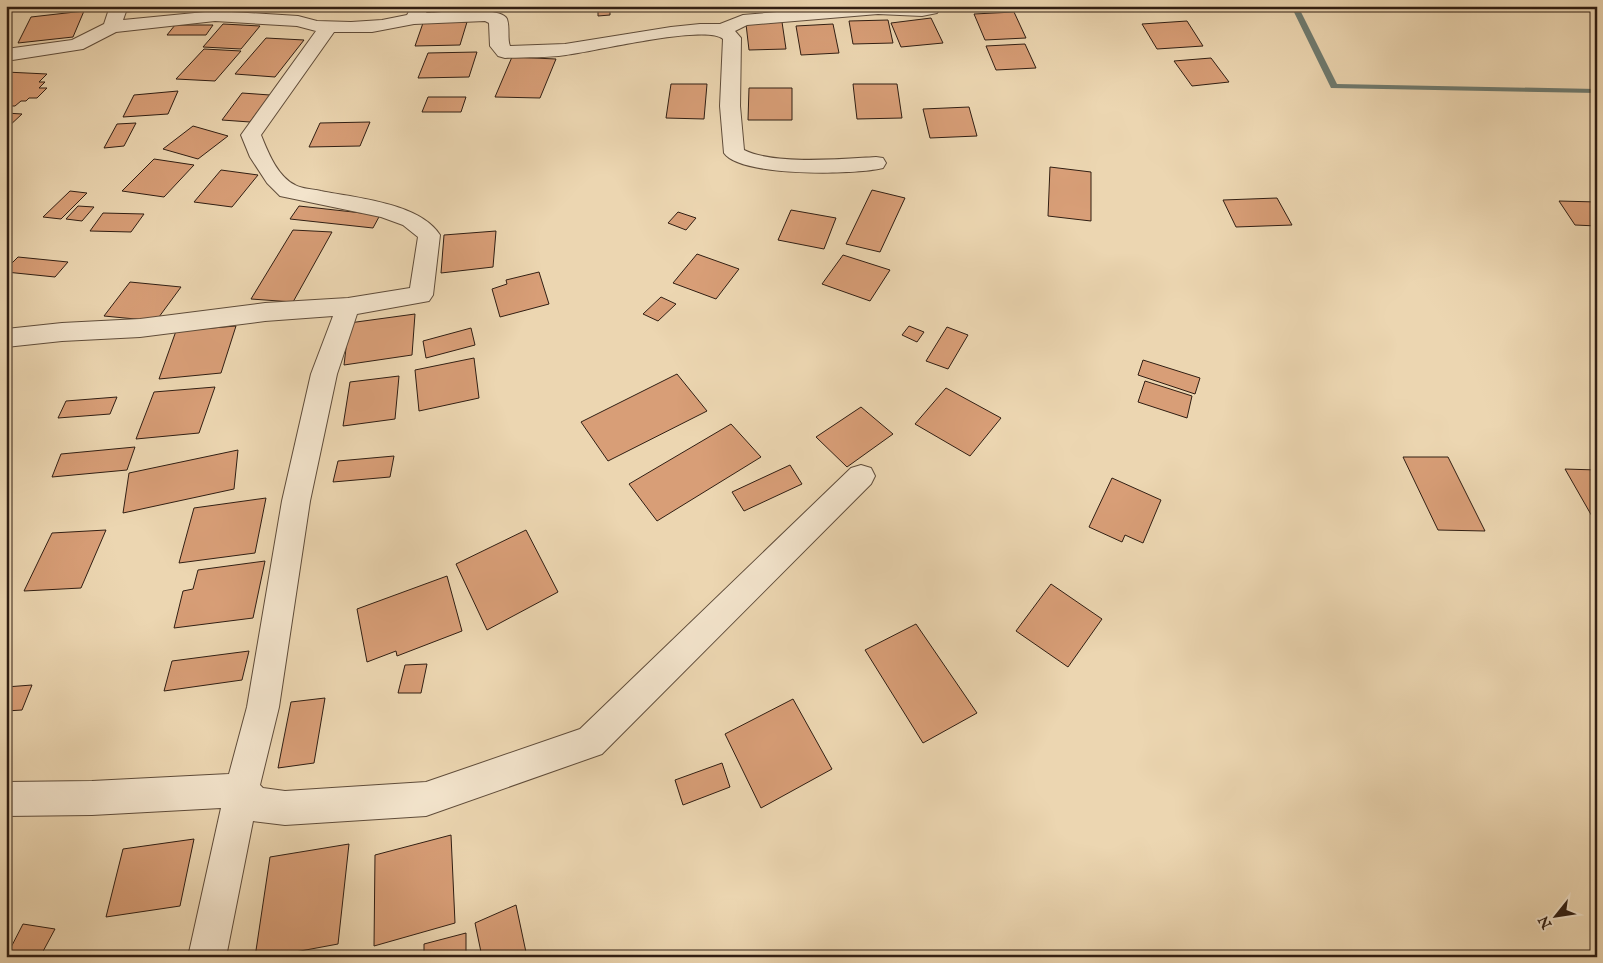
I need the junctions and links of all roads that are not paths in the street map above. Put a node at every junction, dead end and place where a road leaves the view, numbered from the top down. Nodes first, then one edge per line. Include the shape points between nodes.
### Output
1 (119, 6) edge
2 (803, 6) edge
3 (933, 6) edge
4 (418, 12) edge
5 (743, 20) junction
6 (323, 21) junction
7 (112, 27) junction
8 (722, 30) junction
9 (6, 55) edge
10 (876, 163) dead end
11 (348, 307) junction
12 (6, 338) edge
13 (861, 476) dead end
14 (242, 790) junction
15 (6, 799) edge
16 (207, 957) edge

1 - 7 street
2 - 5 street
3 - 5 street via 922,11 878,9
4 - 6 street via 397,24 374,27
4 - 8 street via 487,16 498,20 499,46 505,52 565,50 671,32
5 - 8 street
6 - 7 street via 215,16
6 - 11 street via 251,135 260,157 274,178 288,191 385,211 411,220 429,236 421,295
7 - 9 street via 77,45
8 - 10 street via 732,38 730,106 734,153 758,161 813,166
11 - 12 street
11 - 14 street via 324,374 298,492 263,707
13 - 14 street via 590,742 426,800 285,808 254,804
14 - 15 street
14 - 16 street

